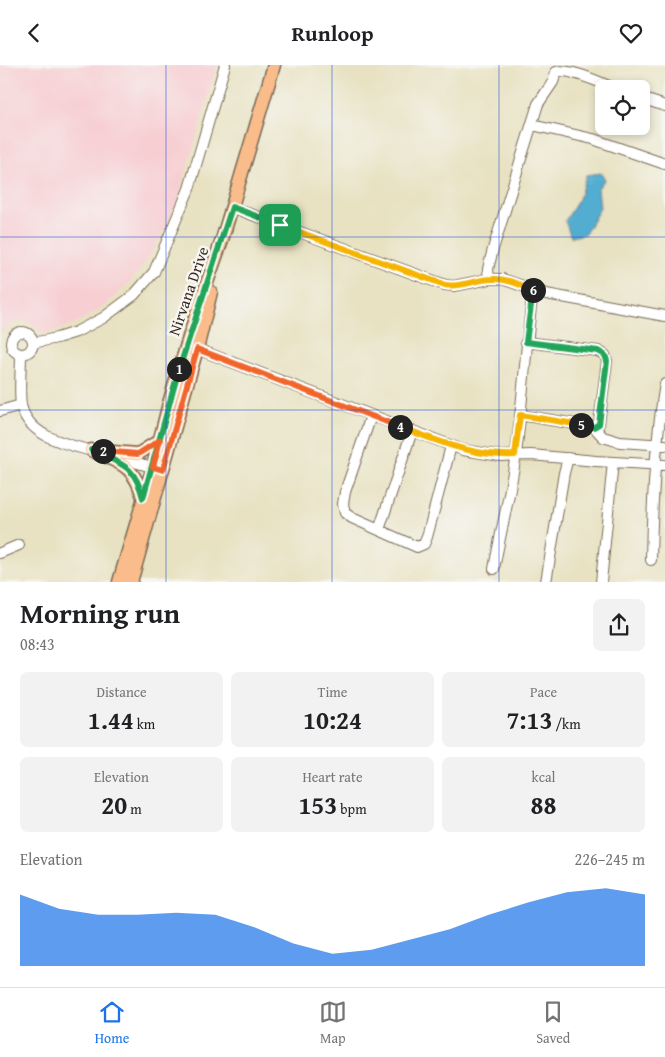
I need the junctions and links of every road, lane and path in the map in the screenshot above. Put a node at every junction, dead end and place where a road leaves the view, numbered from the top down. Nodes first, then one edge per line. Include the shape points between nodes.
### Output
1 (225, 65) edge
2 (274, 65) edge
3 (595, 82) edge
4 (650, 101) edge
5 (665, 106) edge
6 (532, 125) junction
7 (665, 164) edge
8 (232, 207) junction
9 (222, 240) junction
10 (488, 279) junction
11 (533, 290) junction
12 (665, 316) edge
13 (526, 342) junction
14 (33, 343) junction
15 (197, 349) junction
16 (21, 354) junction
17 (665, 384) edge
18 (22, 405) junction
19 (0, 411) edge
20 (520, 415) junction
21 (371, 416) junction
22 (594, 427) junction
23 (412, 431) junction
24 (160, 440) junction
25 (661, 445) edge
26 (451, 446) junction
27 (91, 450) junction
28 (515, 455) junction
29 (568, 459) junction
30 (613, 462) junction
31 (660, 465) edge
32 (158, 469) junction
33 (143, 498) junction
34 (379, 530) junction
35 (19, 545) dead end
36 (0, 553) edge
37 (651, 560) dead end
38 (494, 569) dead end
39 (119, 582) edge
40 (131, 582) edge
41 (546, 582) edge
42 (601, 582) edge

1 - 14 street via 189,189 154,272 134,295 103,318 57,339
2 - 8 main road, Nirvana Drive
3 - 6 street via 561,70 556,72 538,104
4 - 5 street
6 - 7 street via 593,139
6 - 10 street via 493,249
8 - 9 main road, Nirvana Drive
8 - 10 street via 445,285
9 - 15 main road, Nirvana Drive
9 - 24 main road, Nirvana Drive via 197,311
10 - 11 street via 502,279
11 - 12 street
11 - 13 street
13 - 20 street
13 - 22 street via 598,351 605,355 603,398 599,424
14 - 16 street via 31,350
14 - 16 street via 28,333 14,334 11,345
15 - 21 street
15 - 32 main road, Nirvana Drive
16 - 18 street
17 - 25 street
18 - 19 street
18 - 27 street via 32,424 43,433
20 - 22 street
20 - 28 street
21 - 23 street
21 - 34 street via 343,504 345,513
22 - 25 street via 603,437 620,442
23 - 26 street
23 - 34 street
24 - 27 main road via 138,454
24 - 32 main road, Nirvana Drive
25 - 31 street
26 - 28 street via 501,456
26 - 34 street via 424,544 417,547
27 - 32 street
27 - 33 main road via 130,470 137,478
28 - 29 street
28 - 38 street
29 - 30 street
29 - 41 street
30 - 31 street
30 - 42 street
31 - 37 street
32 - 33 main road, Nirvana Drive
32 - 40 main road, Nirvana Drive
33 - 39 main road, Nirvana Drive
35 - 36 street

